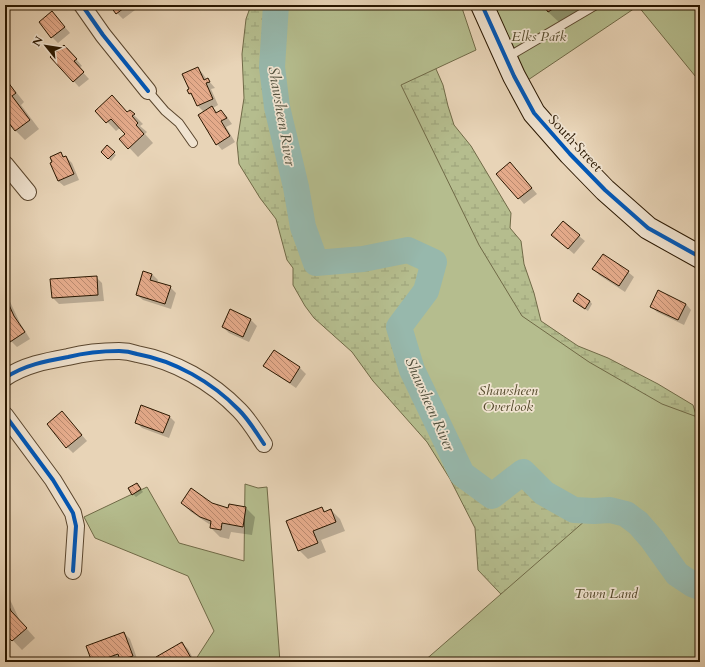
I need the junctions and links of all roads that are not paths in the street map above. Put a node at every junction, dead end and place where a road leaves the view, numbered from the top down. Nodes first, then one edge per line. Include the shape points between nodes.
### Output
1 (82, 5) edge
2 (482, 5) edge
3 (596, 5) edge
4 (506, 59) junction
5 (148, 91) joint
6 (194, 142) dead end
7 (5, 164) edge
8 (28, 192) dead end
9 (700, 257) edge
10 (5, 378) edge
11 (5, 415) edge
12 (264, 444) dead end
13 (73, 571) dead end

1 - 5 street
2 - 4 street, South Street
3 - 4 lane
4 - 9 street, South Street via 534,113 605,190 648,228
5 - 6 lane
7 - 8 street
10 - 12 street via 17,370 49,360 87,353 120,351 147,356 186,371 218,391 243,414
11 - 13 street via 53,480 73,513 76,533

